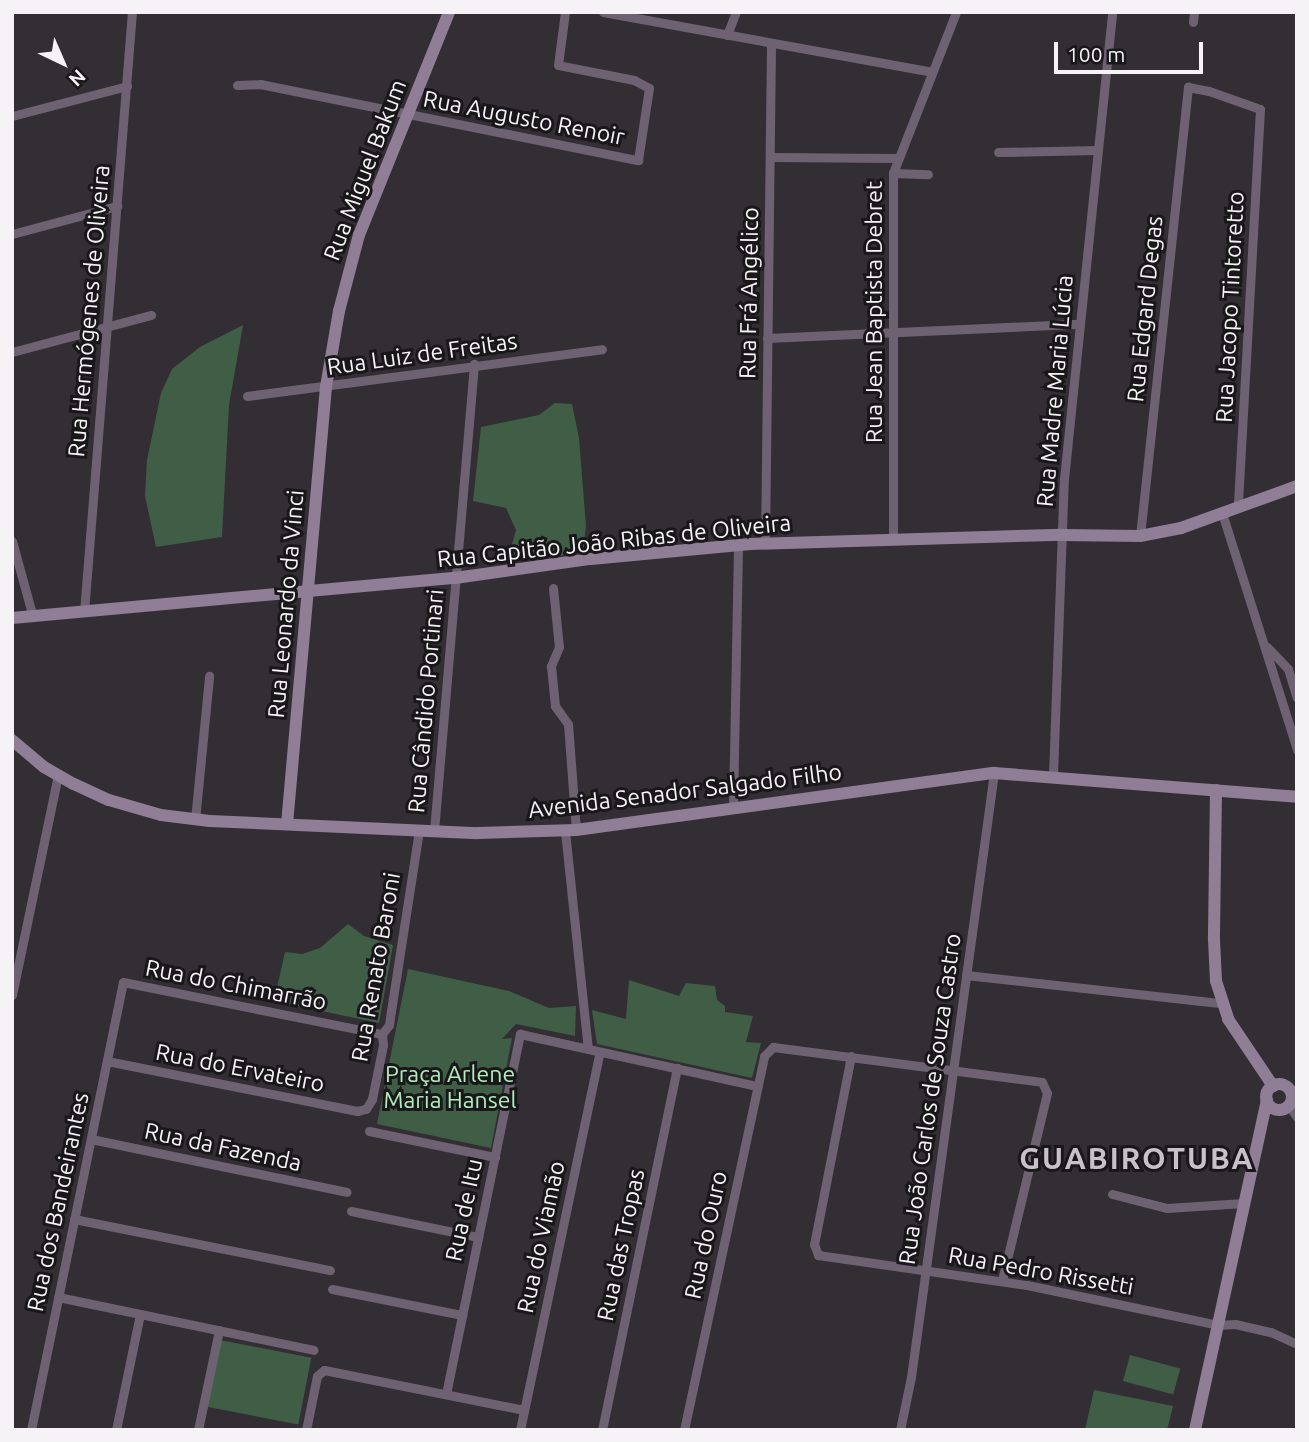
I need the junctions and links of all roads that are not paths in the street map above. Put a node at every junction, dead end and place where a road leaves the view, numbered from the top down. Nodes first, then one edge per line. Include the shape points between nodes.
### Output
1 (132, 12) edge
2 (449, 12) edge
3 (565, 12) edge
4 (603, 12) edge
5 (736, 12) edge
6 (956, 12) edge
7 (1112, 12) edge
8 (727, 35) junction
9 (771, 43) junction
10 (932, 72) junction
11 (237, 85) dead end
12 (127, 86) junction
13 (1188, 87) joint
14 (408, 114) junction
15 (12, 116) edge
16 (1098, 150) junction
17 (998, 152) dead end
18 (770, 157) junction
19 (896, 158) junction
20 (893, 173) junction
21 (928, 174) dead end
22 (117, 206) junction
23 (12, 234) edge
24 (151, 316) dead end
25 (1080, 324) junction
26 (107, 327) junction
27 (892, 332) junction
28 (768, 338) junction
29 (602, 349) dead end
30 (12, 352) edge
31 (474, 365) junction
32 (326, 387) junction
33 (247, 396) dead end
34 (1297, 486) edge
35 (1238, 507) junction
36 (1222, 513) junction
37 (1062, 535) junction
38 (1140, 536) junction
39 (893, 540) junction
40 (12, 541) edge
41 (765, 544) junction
42 (738, 545) junction
43 (456, 578) junction
44 (553, 589) dead end
45 (308, 591) junction
46 (84, 612) junction
47 (33, 617) junction
48 (12, 618) edge
49 (1266, 645) junction
50 (209, 676) dead end
51 (1297, 698) edge
52 (12, 740) edge
53 (1297, 750) edge
54 (994, 773) junction
55 (58, 775) junction
56 (1053, 775) junction
57 (1216, 790) junction
58 (1297, 797) edge
59 (733, 808) junction
60 (195, 820) junction
61 (287, 824) junction
62 (570, 830) junction
63 (419, 831) junction
64 (434, 831) junction
65 (966, 975) junction
66 (123, 982) joint
67 (12, 995) edge
68 (1221, 1003) junction
69 (382, 1034) junction
70 (588, 1049) junction
71 (600, 1052) junction
72 (851, 1056) junction
73 (107, 1061) junction
74 (677, 1068) junction
75 (953, 1070) junction
76 (757, 1086) junction
77 (1286, 1086) edge
78 (1267, 1100) junction
79 (1289, 1106) junction
80 (366, 1109) joint
81 (1297, 1117) edge
82 (369, 1131) dead end
83 (91, 1139) junction
84 (495, 1157) junction
85 (347, 1192) dead end
86 (1112, 1194) dead end
87 (1244, 1203) junction
88 (351, 1211) dead end
89 (74, 1219) junction
90 (478, 1237) junction
91 (330, 1270) dead end
92 (926, 1270) junction
93 (1002, 1280) junction
94 (332, 1289) dead end
95 (58, 1297) junction
96 (140, 1314) junction
97 (462, 1315) junction
98 (1218, 1325) junction
99 (219, 1330) junction
100 (1297, 1344) edge
101 (314, 1350) dead end
102 (446, 1394) junction
103 (524, 1410) junction
104 (31, 1430) edge
105 (116, 1430) edge
106 (198, 1430) edge
107 (306, 1430) edge
108 (520, 1430) edge
109 (602, 1430) edge
110 (684, 1430) edge
111 (900, 1430) edge
112 (1195, 1430) edge

1 - 12 street, Rua Hermógenes de Oliveira
2 - 14 street, Rua Miguel Bakum
3 - 14 street, Rua Augusto Renoir via 558,65 634,80 649,88 638,160
4 - 8 street
5 - 8 street
6 - 10 street, Rua Jean Baptista Debret
7 - 16 street, Rua Madre Maria Lúcia
8 - 9 street
9 - 10 street
9 - 18 street, Rua Frá Angélico
10 - 19 street, Rua Jean Baptista Debret
11 - 14 street, Rua Augusto Renoir via 260,84
12 - 15 street
12 - 22 street, Rua Hermógenes de Oliveira
13 - 35 street, Rua Jacopo Tintoretto via 1260,109
13 - 38 street, Rua Edgard Degas
14 - 32 street, Rua Miguel Bakum via 349,266
16 - 17 street
16 - 25 street, Rua Madre Maria Lúcia
18 - 19 street
18 - 28 street, Rua Frá Angélico
19 - 20 street, Rua Jean Baptista Debret
20 - 21 street
20 - 27 street, Rua Jean Baptista Debret
22 - 23 street
22 - 26 street, Rua Hermógenes de Oliveira
24 - 26 street
25 - 27 street
25 - 37 street, Rua Madre Maria Lúcia
26 - 30 street
26 - 46 street, Rua Hermógenes de Oliveira
27 - 28 street
27 - 39 street, Rua Jean Baptista Debret
28 - 41 street, Rua Frá Angélico
29 - 31 street, Rua Luiz de Freitas
31 - 32 street, Rua Luiz de Freitas
31 - 43 street, Rua Cândido Portinari
32 - 33 street, Rua Luiz de Freitas
32 - 45 street, Rua Leonardo da Vinci
34 - 35 street, Rua Capitão João Ribas de Oliveira
35 - 36 street, Rua Capitão João Ribas de Oliveira
36 - 38 street, Rua Capitão João Ribas de Oliveira
36 - 49 street
37 - 38 street, Rua Capitão João Ribas de Oliveira
37 - 39 street, Rua Capitão João Ribas de Oliveira
37 - 56 street, Rua Madre Maria Lúcia
39 - 41 street, Rua Capitão João Ribas de Oliveira
40 - 47 street
41 - 42 street, Rua Capitão João Ribas de Oliveira
42 - 43 street, Rua Capitão João Ribas de Oliveira
42 - 59 street
43 - 45 street, Rua Capitão João Ribas de Oliveira
43 - 64 street, Rua Cândido Portinari
44 - 62 street via 559,647 551,666 555,706 568,724
45 - 46 street, Rua Capitão João Ribas de Oliveira
45 - 61 street, Rua Leonardo da Vinci
46 - 47 street, Rua Capitão João Ribas de Oliveira
47 - 48 street, Rua Capitão João Ribas de Oliveira
49 - 51 street via 1288,669
49 - 53 street
50 - 60 street
52 - 55 street, Avenida Senador Salgado Filho
54 - 56 street, Avenida Senador Salgado Filho
54 - 59 street, Avenida Senador Salgado Filho
54 - 65 street, Rua João Carlos de Souza Castro
55 - 60 street, Avenida Senador Salgado Filho via 125,805
55 - 67 street
56 - 57 street, Avenida Senador Salgado Filho
57 - 58 street, Avenida Senador Salgado Filho
57 - 68 street via 1214,951
59 - 62 street, Avenida Senador Salgado Filho
60 - 61 street, Avenida Senador Salgado Filho
61 - 63 street, Avenida Senador Salgado Filho
62 - 64 street, Avenida Senador Salgado Filho
62 - 70 street
63 - 64 street, Avenida Senador Salgado Filho
63 - 69 street, Rua Renato Baroni via 391,1011
65 - 68 street
65 - 75 street, Rua João Carlos de Souza Castro
66 - 69 street, Rua do Chimarrão
66 - 73 street, Rua dos Bandeirantes
68 - 77 street via 1234,1028
69 - 80 street, Rua Renato Baroni via 372,1099
70 - 71 street
70 - 84 street, Rua de Itu via 520,1034
71 - 74 street
71 - 103 street, Rua do Viamão
72 - 75 street
72 - 76 street, Rua do Ouro via 769,1049
72 - 92 street, Rua Pedro Rissetti via 815,1252
73 - 80 street, Rua do Ervateiro via 357,1111
73 - 83 street, Rua dos Bandeirantes
74 - 76 street
74 - 109 street, Rua das Tropas
75 - 92 street, Rua João Carlos de Souza Castro
75 - 93 street via 1039,1081 1047,1093
76 - 110 street, Rua do Ouro
77 - 78 street via 1267,1093
77 - 79 street via 1292,1094
78 - 79 street via 1278,1110
78 - 87 street
79 - 81 street
82 - 84 street
83 - 85 street, Rua da Fazenda
83 - 89 street, Rua dos Bandeirantes
84 - 90 street, Rua de Itu
86 - 87 street via 1167,1208
87 - 98 street
88 - 90 street
89 - 91 street
89 - 95 street, Rua dos Bandeirantes
90 - 97 street, Rua de Itu
92 - 93 street, Rua Pedro Rissetti
92 - 111 street, Rua João Carlos de Souza Castro
93 - 98 street, Rua Pedro Rissetti
94 - 97 street
95 - 96 street
95 - 104 street, Rua dos Bandeirantes
96 - 99 street
96 - 105 street
97 - 102 street, Rua de Itu
98 - 100 street, Rua Pedro Rissetti via 1271,1332
98 - 112 street
99 - 101 street
99 - 106 street
102 - 103 street
102 - 107 street via 321,1371
103 - 108 street, Rua do Viamão

